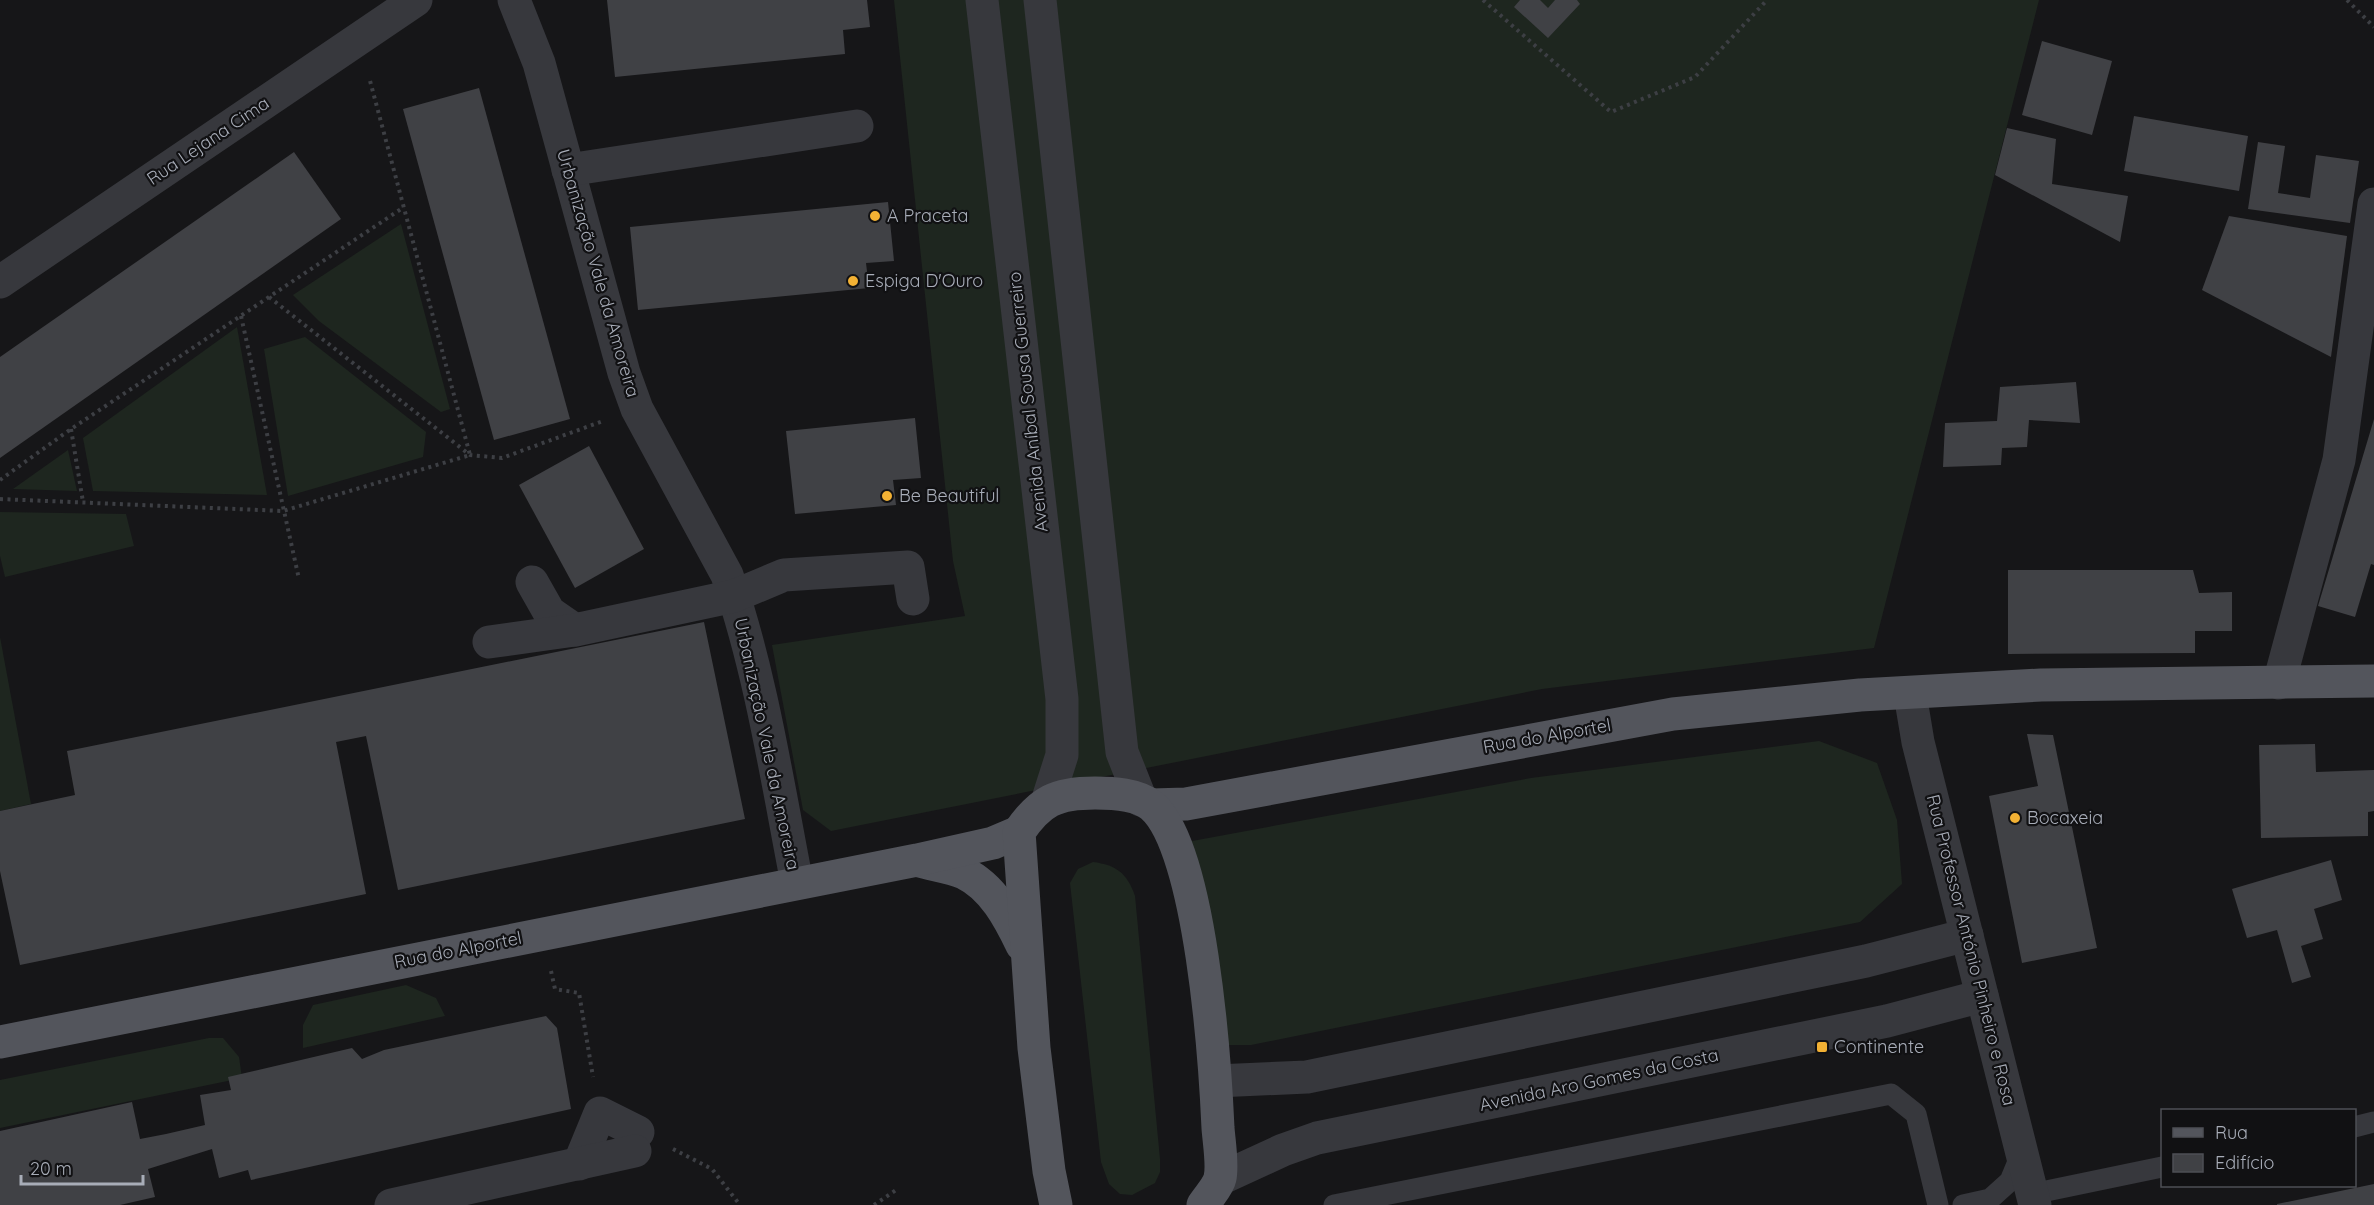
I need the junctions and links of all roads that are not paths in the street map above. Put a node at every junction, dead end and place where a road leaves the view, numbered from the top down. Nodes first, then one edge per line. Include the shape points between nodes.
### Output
1 (416, 0) edge
2 (514, 0) edge
3 (982, 0) edge
4 (1040, 0) edge
5 (857, 126) dead end
6 (568, 170) junction
7 (2374, 204) edge
8 (0, 282) edge
9 (532, 582) dead end
10 (734, 596) junction
11 (913, 599) dead end
12 (575, 630) junction
13 (489, 642) dead end
14 (2374, 681) edge
15 (2279, 683) junction
16 (1910, 694) junction
17 (1047, 802) junction
18 (1162, 810) junction
19 (1019, 832) junction
20 (917, 860) junction
21 (797, 883) junction
22 (1967, 935) junction
23 (1025, 951) junction
24 (1982, 996) junction
25 (0, 1042) edge
26 (1216, 1082) junction
27 (2374, 1122) edge
28 (2356, 1127) edge
29 (2022, 1151) junction
30 (579, 1164) junction
31 (2161, 1167) edge
32 (1212, 1192) edge
33 (1414, 1198) edge
34 (2033, 1199) edge
35 (391, 1205) edge
36 (1056, 1205) edge
37 (1334, 1205) edge
38 (1938, 1205) edge
39 (1963, 1205) edge

1 - 8 street, Rua Lejana Cima
2 - 6 street, Urbanização Vale da Amoreira via 539,63
3 - 17 street, Avenida Aníbal Sousa Guerreiro via 1062,699 1062,755
4 - 18 street via 1122,752
5 - 6 street
6 - 10 street, Urbanização Vale da Amoreira via 637,409 728,575
7 - 15 street via 2339,459
9 - 12 street via 549,612
10 - 11 street via 784,575 908,567
10 - 12 street
10 - 21 street, Urbanização Vale da Amoreira via 748,640
12 - 13 street
14 - 15 main road, Rua do Alportel
15 - 16 main road, Rua do Alportel via 2041,685
16 - 18 main road, Rua do Alportel via 1860,695 1673,714
16 - 22 street, Rua Professor António Pinheiro e Rosa via 1918,742
17 - 18 main road via 1066,795 1116,793
17 - 19 main road via 1033,812
18 - 26 main road via 1186,875 1206,992
19 - 20 main road, Rua do Alportel via 993,843
19 - 23 main road
20 - 21 main road, Rua do Alportel
20 - 23 main road, Rua do Alportel via 964,873 983,886 1005,911
21 - 25 main road, Rua do Alportel
22 - 24 street, Rua Professor António Pinheiro e Rosa
22 - 26 street via 1866,961 1307,1077
23 - 36 main road via 1035,1059
24 - 29 street, Rua Professor António Pinheiro e Rosa
24 - 32 street, Avenida Aro Gomes da Costa via 1887,1021 1317,1138 1283,1150
26 - 32 main road
27 - 28 lane
29 - 34 street, Rua Professor António Pinheiro e Rosa
29 - 39 lane via 2010,1181 1990,1199
30 - 30 street via 600,1113 636,1141
30 - 35 street
31 - 34 lane
33 - 37 lane
33 - 38 lane via 1891,1094 1916,1114

